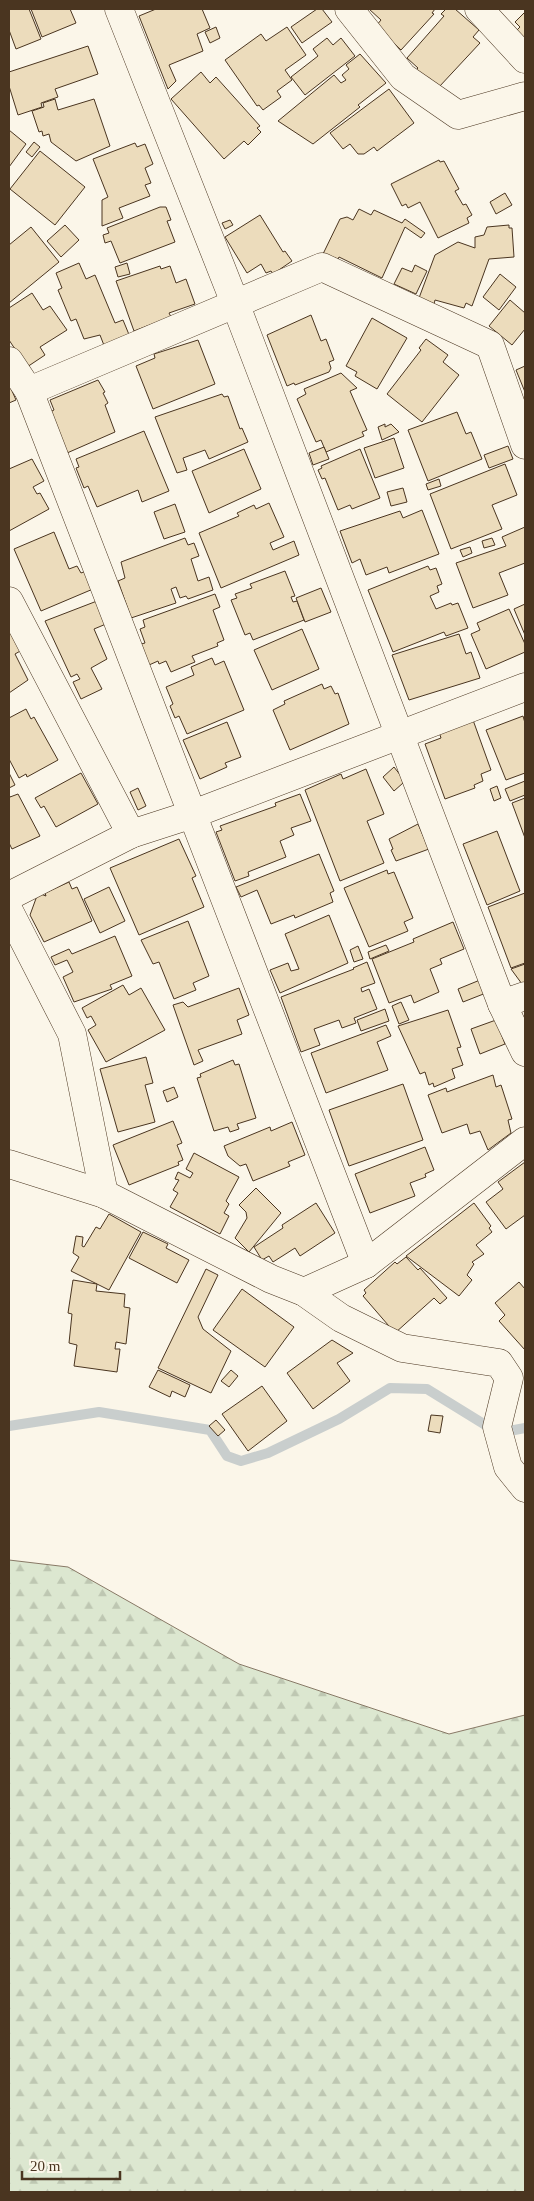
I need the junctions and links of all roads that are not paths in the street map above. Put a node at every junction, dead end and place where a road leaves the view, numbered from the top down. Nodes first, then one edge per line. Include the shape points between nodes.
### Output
1 (119, 9) edge
2 (349, 9) edge
3 (479, 9) edge
4 (525, 59) edge
5 (525, 96) edge
6 (235, 303) junction
7 (9, 361) edge
8 (29, 391) junction
9 (525, 445) edge
10 (9, 601) edge
11 (525, 687) edge
12 (398, 735) junction
13 (193, 814) junction
14 (131, 834) junction
15 (9, 896) edge
16 (9, 911) edge
17 (514, 1000) edge
18 (525, 1052) edge
19 (525, 1141) edge
20 (9, 1164) edge
21 (104, 1194) junction
22 (366, 1264) junction
23 (304, 1292) junction
24 (525, 1488) edge

1 - 6 street
2 - 5 street via 403,77 458,115
3 - 4 street
6 - 8 street
6 - 9 street via 322,267 490,345
6 - 12 street
7 - 8 street
8 - 13 street
10 - 14 street
11 - 12 street
12 - 13 street
12 - 17 street
13 - 14 street
13 - 22 street
14 - 15 street
16 - 21 street via 72,1034
17 - 18 street
19 - 22 street
20 - 21 street
21 - 23 street via 271,1279
22 - 23 street
23 - 24 street via 341,1318 402,1348 500,1363 509,1378 497,1427 508,1467

